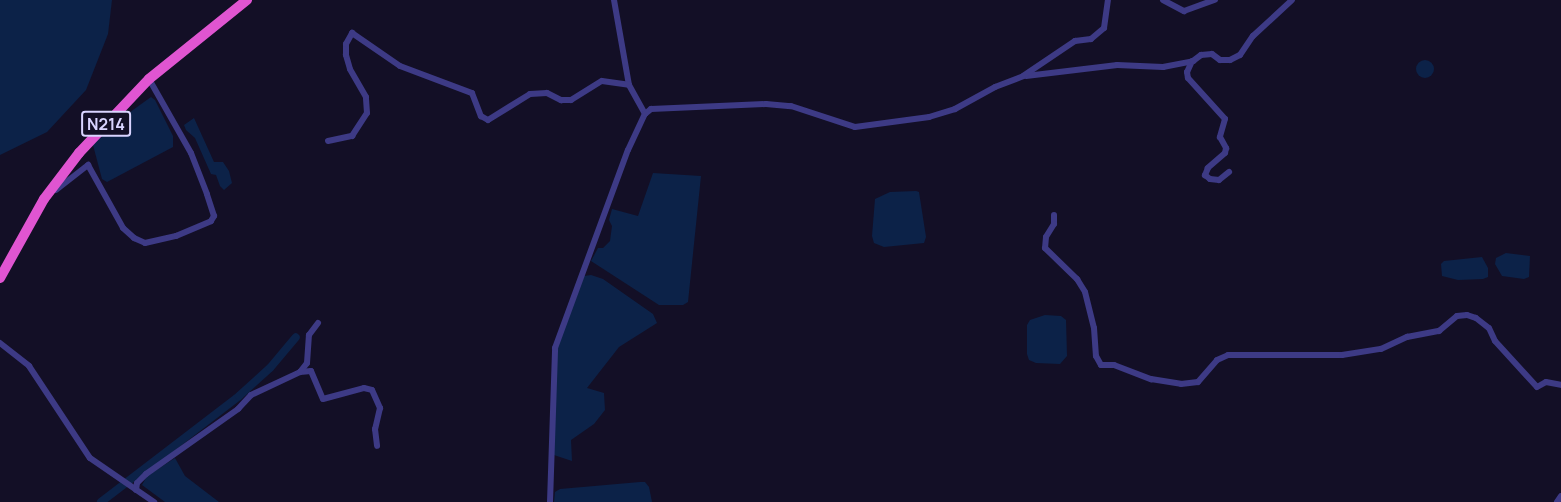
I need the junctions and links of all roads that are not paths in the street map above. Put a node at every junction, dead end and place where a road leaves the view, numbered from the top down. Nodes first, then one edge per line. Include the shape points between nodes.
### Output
1 (248, 0) edge
2 (614, 0) edge
3 (1108, 0) edge
4 (1163, 0) edge
5 (1215, 0) edge
6 (1292, 0) edge
7 (1192, 61) junction
8 (1023, 76) junction
9 (149, 79) junction
10 (629, 85) junction
11 (645, 114) junction
12 (328, 141) dead end
13 (1229, 172) dead end
14 (44, 199) junction
15 (1054, 215) dead end
16 (0, 278) edge
17 (318, 323) dead end
18 (0, 343) edge
19 (300, 372) junction
20 (1561, 385) edge
21 (376, 446) dead end
22 (136, 490) junction
23 (1561, 496) edge
24 (154, 502) edge
25 (550, 502) edge
26 (1557, 502) edge

1 - 9 highway, N214
2 - 10 street
3 - 8 street via 1104,28 1091,39 1075,41
4 - 5 street via 1184,11
6 - 7 street via 1253,36 1240,56 1220,60 1212,54 1201,55
7 - 8 street via 1163,68 1117,65
7 - 13 street via 1188,78 1225,119 1220,137 1225,153 1205,175 1219,180
8 - 11 street via 947,112 866,126 855,127 791,106 766,104 651,109
9 - 14 highway, N214 via 79,153
9 - 14 street via 191,153 207,194 211,221 158,242 145,243 134,238 123,228 88,165
10 - 11 street
10 - 12 street via 602,81 571,99 561,100 547,93 530,94 488,120 481,116 472,93 400,66 352,33 346,55 366,97 367,113 352,136
11 - 25 street via 555,348
14 - 16 highway, N214
15 - 20 street via 1045,248 1085,292 1101,365 1114,364 1151,379 1181,384 1198,382 1216,360 1228,355 1342,355 1381,349 1400,339 1439,330 1457,316 1467,315 1490,328 1495,341 1537,387 1546,381
17 - 19 street via 309,335 307,363
18 - 22 street via 28,366 90,459
19 - 21 street via 311,371 323,399 364,388 372,390 380,408
19 - 22 street via 251,395 238,409 146,474
22 - 24 street
23 - 26 street

